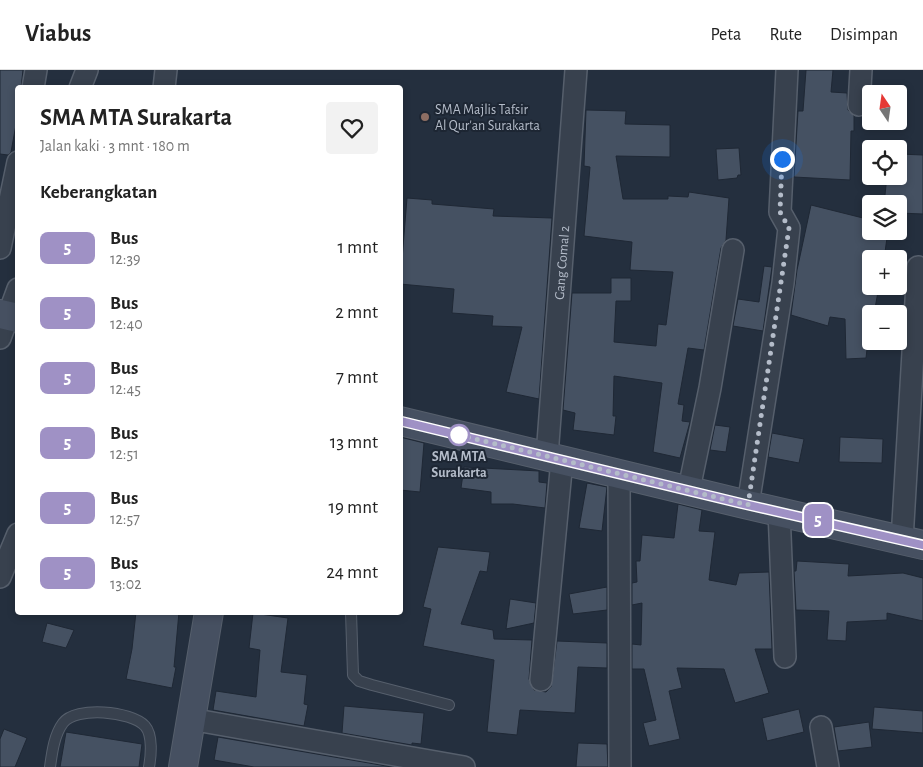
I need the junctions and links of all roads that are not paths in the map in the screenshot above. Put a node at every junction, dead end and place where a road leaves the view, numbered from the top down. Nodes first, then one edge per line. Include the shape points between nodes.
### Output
1 (36, 70) edge
2 (87, 70) edge
3 (166, 70) edge
4 (576, 70) edge
5 (787, 70) edge
6 (861, 70) edge
7 (34, 85) edge
8 (81, 85) edge
9 (164, 85) edge
10 (859, 105) dead end
11 (15, 176) edge
12 (0, 248) edge
13 (733, 250) dead end
14 (918, 267) dead end
15 (15, 298) edge
16 (7, 322) edge
17 (403, 422) edge
18 (554, 458) junction
19 (619, 473) junction
20 (689, 489) junction
21 (748, 505) junction
22 (779, 511) junction
23 (15, 541) edge
24 (912, 542) edge
25 (0, 577) edge
26 (208, 615) edge
27 (351, 615) edge
28 (785, 657) dead end
29 (541, 680) dead end
30 (449, 705) dead end
31 (190, 719) junction
32 (821, 727) dead end
33 (50, 767) edge
34 (149, 767) edge
35 (183, 767) edge
36 (464, 767) edge
37 (620, 767) edge
38 (828, 767) edge

1 - 7 street
2 - 8 street
3 - 9 street
4 - 18 street, Gang Comal 2
5 - 21 street via 780,212 789,228
6 - 10 street
11 - 12 street
13 - 20 street
14 - 24 street
15 - 16 street
17 - 18 main road
18 - 19 main road
18 - 29 street, Gang Comal 2
19 - 20 main road
19 - 37 street
20 - 21 main road
21 - 22 main road
22 - 24 main road
22 - 28 street
23 - 25 street
26 - 31 main road
27 - 30 lane via 353,675 359,681
31 - 35 main road
31 - 36 street
32 - 38 street
33 - 34 lane via 53,745 63,723 76,712 134,718 146,727 151,744

